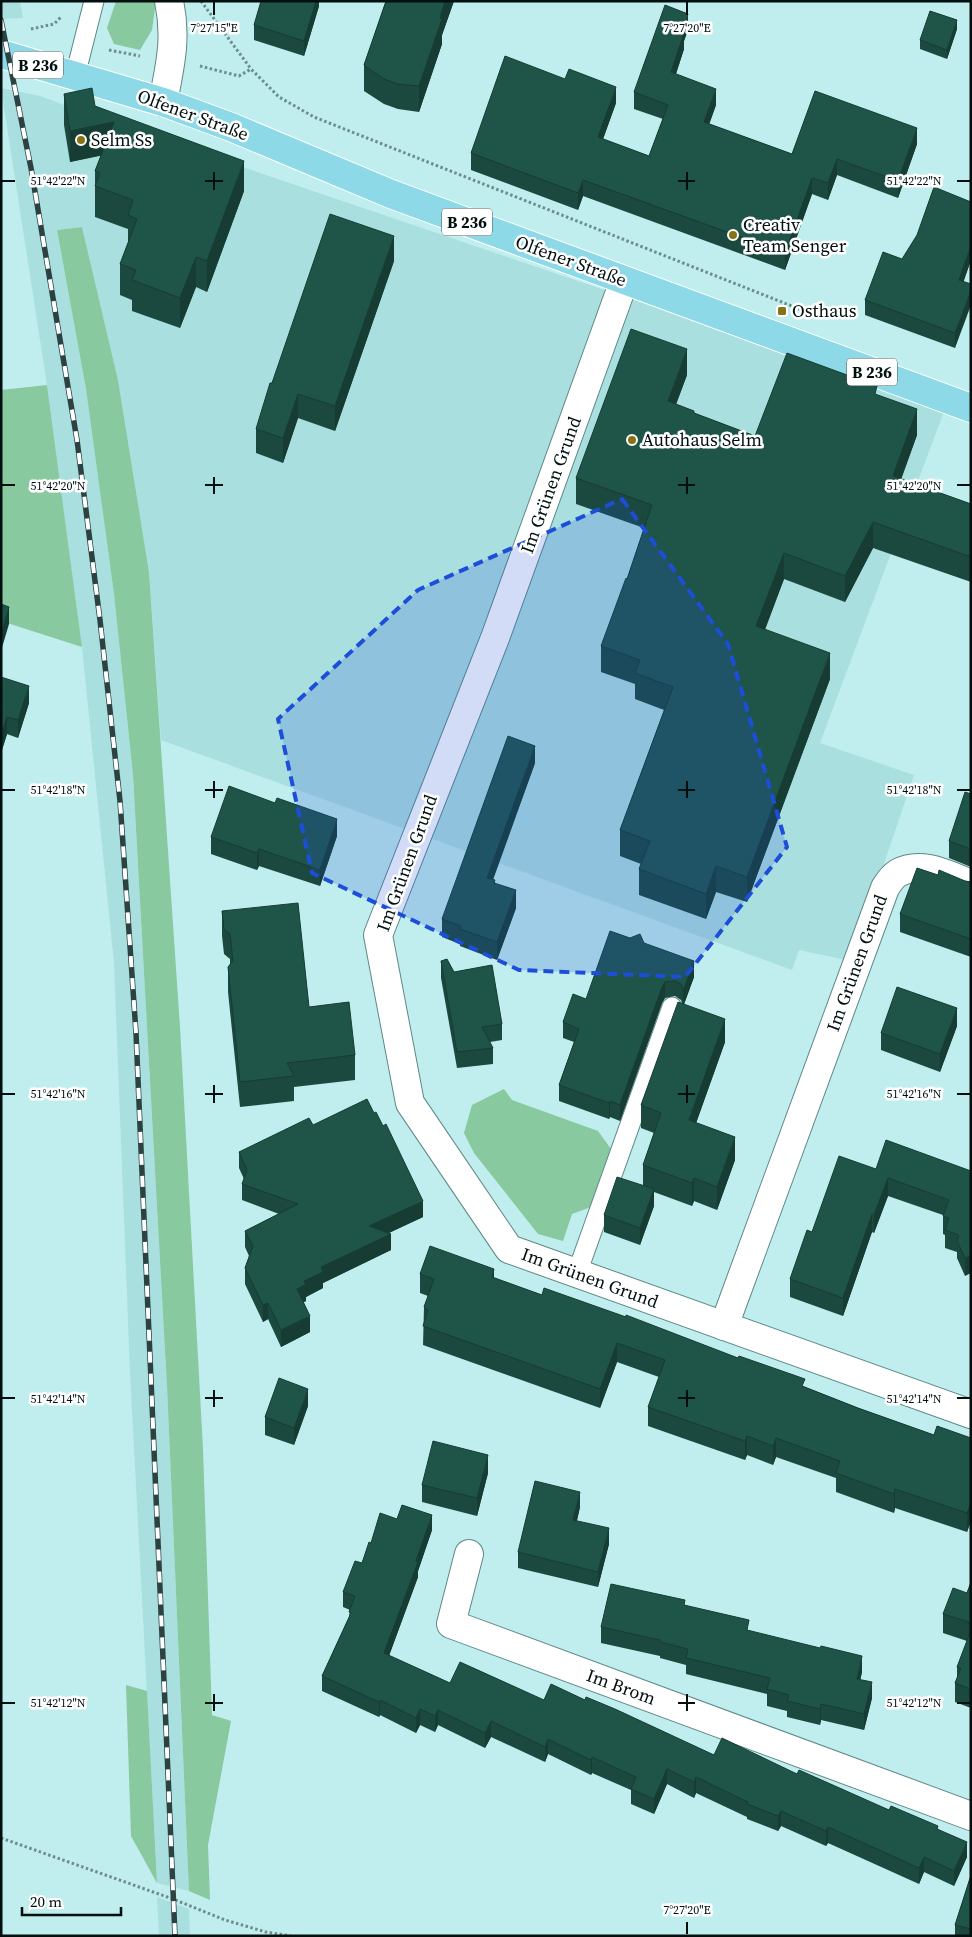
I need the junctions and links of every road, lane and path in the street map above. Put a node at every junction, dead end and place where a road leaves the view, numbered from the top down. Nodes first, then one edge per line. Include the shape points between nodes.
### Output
1 (94, 1) edge
2 (169, 1) edge
3 (201, 1) edge
4 (67, 12) dead end
5 (23, 28) dead end
6 (83, 46) junction
7 (1, 54) edge
8 (170, 61) junction
9 (251, 69) junction
10 (75, 76) junction
11 (163, 102) junction
12 (624, 281) junction
13 (813, 314) dead end
14 (971, 408) edge
15 (971, 884) edge
16 (672, 1007) dead end
17 (577, 1273) junction
18 (724, 1326) junction
19 (971, 1414) edge
20 (469, 1554) dead end
21 (971, 1816) edge
22 (1, 1838) edge
23 (292, 1936) edge

1 - 6 lane
2 - 8 street via 174,21
3 - 9 path
4 - 5 path via 54,24
6 - 8 path
6 - 10 lane
7 - 10 main road, Olfener Straße / B 236
8 - 9 path via 238,76
8 - 11 street
9 - 13 path via 279,97 314,117
10 - 11 main road, Olfener Straße / B 236
11 - 12 main road, Olfener Straße / B 236 via 391,194
12 - 14 main road, Olfener Straße / B 236
12 - 17 street, Im Grünen Grund via 498,629 378,935 410,1103 509,1249
15 - 18 street, Im Grünen Grund via 928,868 910,868 896,874 884,888
16 - 17 lane
17 - 18 street, Im Grünen Grund
18 - 19 street, Im Grünen Grund
20 - 21 street, Im Brom via 451,1624
22 - 23 path via 225,1920

